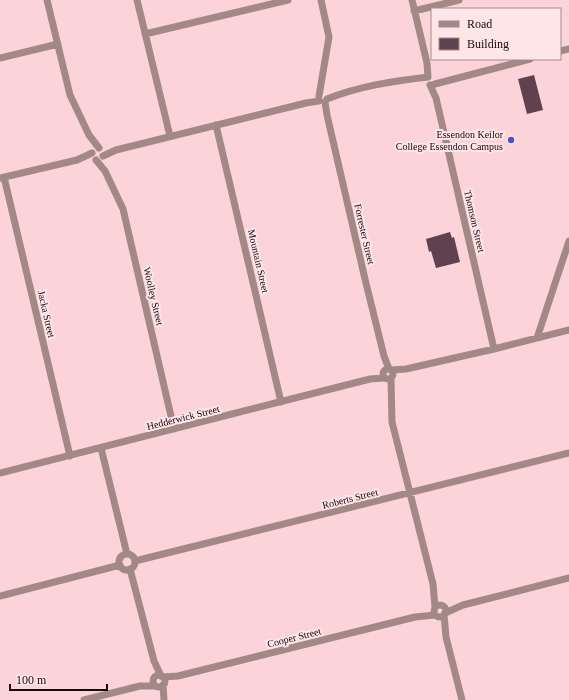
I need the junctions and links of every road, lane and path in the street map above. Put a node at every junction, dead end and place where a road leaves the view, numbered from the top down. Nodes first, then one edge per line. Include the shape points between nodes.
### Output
1 (47, 0) edge
2 (137, 0) edge
3 (288, 0) edge
4 (321, 0) edge
5 (412, 0) edge
6 (460, 0) edge
7 (414, 11) junction
8 (145, 34) junction
9 (58, 44) junction
10 (0, 58) edge
11 (526, 60) edge
12 (431, 80) junction
13 (323, 98) junction
14 (216, 125) junction
15 (170, 136) junction
16 (98, 154) junction
17 (2, 178) edge
18 (569, 241) edge
19 (569, 330) edge
20 (537, 338) junction
21 (494, 349) junction
22 (388, 374) junction
23 (281, 402) junction
24 (174, 429) junction
25 (101, 448) junction
26 (569, 453) edge
27 (70, 456) junction
28 (0, 473) edge
29 (410, 493) junction
30 (127, 554) junction
31 (135, 561) junction
32 (120, 565) junction
33 (130, 569) junction
34 (569, 578) edge
35 (0, 596) edge
36 (440, 611) junction
37 (159, 681) junction
38 (84, 700) edge
39 (164, 700) edge
40 (462, 700) edge

1 - 9 street, Woolley Street
2 - 8 street
3 - 8 street
4 - 13 street, Forrester Street via 329,37 322,83
5 - 7 street, Thomson Street
6 - 7 street
7 - 12 street, Thomson Street
8 - 15 street
9 - 10 street
9 - 16 street, Woolley Street via 70,95
11 - 12 street via 448,80
12 - 13 street via 388,82
12 - 21 street, Thomson Street
13 - 14 street
13 - 22 street, Forrester Street
14 - 15 street
14 - 23 street, Mountain Street
15 - 16 street
16 - 17 street
16 - 24 street, Woolley Street via 123,209
17 - 27 street, Jacka Street
18 - 20 street
19 - 20 street, Hedderwick Street
20 - 21 street, Hedderwick Street
21 - 22 street, Hedderwick Street
22 - 23 street, Hedderwick Street
22 - 29 street, Forrester Street via 392,422
23 - 24 street, Hedderwick Street
24 - 25 street, Hedderwick Street
25 - 27 street, Hedderwick Street
25 - 30 street
26 - 29 street, Roberts Street
27 - 28 street, Hedderwick Street
29 - 31 street, Roberts Street
29 - 36 street, Forrester Street
30 - 31 street via 133,556
30 - 32 street via 120,558
31 - 33 street
32 - 33 street via 124,569
32 - 35 street
33 - 37 street
34 - 36 street, Cooper Street
36 - 37 street, Cooper Street
36 - 40 street, Forrester Street
37 - 38 street, Cooper Street
37 - 39 street

